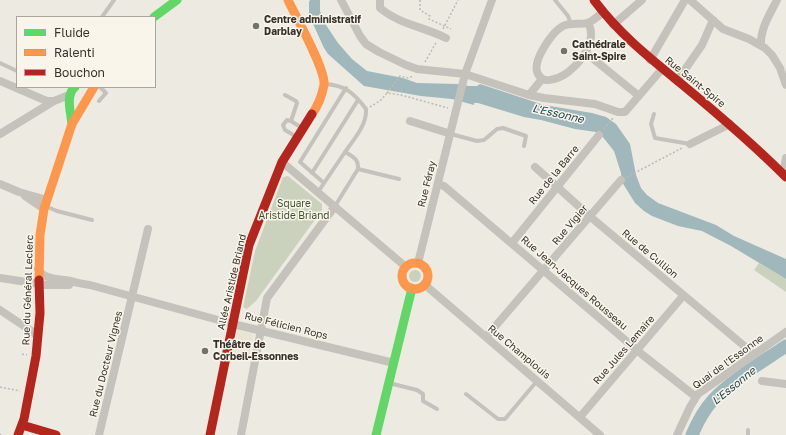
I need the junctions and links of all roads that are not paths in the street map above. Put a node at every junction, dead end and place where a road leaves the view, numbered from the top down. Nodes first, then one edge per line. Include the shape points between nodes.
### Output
1 (114, 0) edge
2 (177, 0) edge
3 (288, 0) edge
4 (341, 0) edge
5 (380, 0) edge
6 (492, 0) edge
7 (555, 0) edge
8 (594, 0) edge
9 (642, 0) edge
10 (684, 0) edge
11 (690, 0) edge
12 (777, 0) edge
13 (602, 12) junction
14 (103, 16) edge
15 (155, 16) edge
16 (713, 20) junction
17 (588, 23) junction
18 (572, 24) junction
19 (613, 25) junction
20 (446, 38) dead end
21 (761, 45) junction
22 (586, 53) junction
23 (650, 60) junction
24 (0, 63) edge
25 (662, 69) junction
26 (16, 71) edge
27 (465, 74) junction
28 (542, 79) junction
29 (0, 81) edge
30 (677, 81) junction
31 (324, 84) junction
32 (786, 85) edge
33 (16, 88) edge
34 (16, 88) edge
35 (74, 88) edge
36 (82, 88) edge
37 (93, 88) edge
38 (101, 88) edge
39 (346, 88) junction
40 (285, 95) dead end
41 (529, 95) junction
42 (639, 96) junction
43 (69, 98) junction
44 (85, 100) junction
45 (358, 100) junction
46 (54, 101) junction
47 (99, 101) dead end
48 (654, 114) dead end
49 (291, 121) junction
50 (410, 121) dead end
51 (72, 124) junction
52 (730, 124) junction
53 (302, 129) junction
54 (2, 131) edge
55 (451, 134) junction
56 (599, 135) road end
57 (297, 137) junction
58 (690, 144) joint
59 (524, 146) dead end
60 (345, 152) junction
61 (786, 158) edge
62 (282, 162) junction
63 (534, 167) dead end
64 (358, 169) junction
65 (312, 173) junction
66 (784, 175) edge
67 (400, 179) dead end
68 (621, 180) road end
69 (324, 183) junction
70 (0, 184) edge
71 (438, 184) junction
72 (558, 188) junction
73 (318, 192) junction
74 (45, 205) junction
75 (335, 206) junction
76 (590, 216) junction
77 (92, 220) dead end
78 (148, 230) dead end
79 (512, 243) junction
80 (418, 263) junction
81 (406, 267) junction
82 (38, 269) junction
83 (544, 270) junction
84 (0, 278) edge
85 (39, 284) junction
86 (81, 284) junction
87 (424, 284) junction
88 (412, 288) junction
89 (683, 296) junction
90 (132, 297) junction
91 (0, 310) edge
92 (233, 324) junction
93 (260, 330) junction
94 (786, 332) edge
95 (486, 337) junction
96 (38, 338) junction
97 (637, 350) junction
98 (753, 355) junction
99 (394, 363) junction
100 (537, 380) junction
101 (762, 381) dead end
102 (389, 383) junction
103 (786, 384) edge
104 (466, 394) dead end
105 (696, 398) junction
106 (437, 409) dead end
107 (580, 417) junction
108 (22, 425) junction
109 (748, 430) dead end
110 (18, 435) edge
111 (56, 435) edge
112 (99, 435) edge
113 (210, 435) edge
114 (241, 435) edge
115 (376, 435) edge
116 (600, 435) edge
117 (677, 435) edge
118 (748, 435) edge

1 - 14 lane
2 - 15 street
3 - 31 street via 319,63
4 - 27 street via 366,44 417,69
5 - 20 street via 380,8 397,19
6 - 27 street, Rue Féray
7 - 18 lane
8 - 13 street, Rue Saint-Spire
9 - 19 street
10 - 23 street
11 - 16 street
12 - 21 street via 762,31
13 - 17 street
13 - 19 street, Rue Saint-Spire
16 - 21 street via 723,29
16 - 30 street via 702,45
17 - 18 street
17 - 22 street via 591,38
18 - 28 street via 560,28 542,50 536,67
19 - 23 street, Rue Saint-Spire
21 - 32 street via 776,60
22 - 28 street via 561,77 552,80
22 - 42 street
23 - 25 street, Rue Saint-Spire
24 - 26 lane
25 - 30 street, Rue Saint-Spire
25 - 42 street
27 - 41 street
27 - 55 street, Rue Féray
28 - 41 street
29 - 34 street
30 - 52 street, Rue Saint-Spire
31 - 39 lane
31 - 53 street, Allée Aristide Briand via 319,101
33 - 46 street via 47,101
35 - 43 street
36 - 44 street via 86,91
37 - 44 street, Rue du Général Leclerc
38 - 47 lane via 106,93
39 - 45 lane
39 - 65 lane via 300,162
40 - 49 lane via 297,104
41 - 42 street via 595,104 618,112 625,112 634,105
43 - 44 street via 75,104
43 - 46 street
43 - 51 street, Rue du Général Leclerc
44 - 51 street, Rue du Général Leclerc
45 - 60 lane via 366,109 366,115 364,123
45 - 65 lane
46 - 54 street
48 - 58 lane via 651,124 655,138
49 - 53 lane
49 - 57 lane via 285,122 283,128
50 - 55 street
51 - 74 street, Rue du Général Leclerc
52 - 58 street
52 - 66 street, Rue Saint-Spire
53 - 57 street, Allée Aristide Briand
55 - 59 lane via 477,141 484,140 497,129 503,128 526,136
55 - 71 street, Rue Féray
56 - 72 street, Rue de la Barre
57 - 62 street, Allée Aristide Briand
60 - 64 lane via 356,159
60 - 69 lane
61 - 66 street
62 - 73 street
62 - 92 street, Allée Aristide Briand via 249,245
63 - 72 street, Rue de Cullion
64 - 67 lane
64 - 75 lane
65 - 69 lane
68 - 76 street, Rue Vigier
69 - 73 lane
70 - 74 street
71 - 79 street, Rue Jean-Jacques Rousseau via 444,186
71 - 80 street, Rue Féray
72 - 76 street, Rue de Cullion
72 - 79 street, Rue de la Barre
73 - 75 street
74 - 77 lane via 57,211
74 - 82 street, Rue du Général Leclerc
75 - 81 street
75 - 93 street via 268,294
76 - 83 street, Rue Vigier
76 - 89 street, Rue de Cullion
78 - 90 street, Rue du Docteur Vignes
79 - 83 street, Rue Jean-Jacques Rousseau
80 - 81 street
80 - 87 street via 427,270 428,278
81 - 88 street via 402,277
82 - 85 street, Rue du Général Leclerc
82 - 86 street, Rue Félicien Rops via 51,279
83 - 95 street, Rue Vigier
83 - 97 street, Rue Jean-Jacques Rousseau
84 - 85 street, Rue Félicien Rops
85 - 86 street, Rue Félicien Rops
85 - 96 street, Rue du Général Leclerc
86 - 90 street, Rue Félicien Rops
87 - 88 street via 419,288
87 - 95 street, Rue Champlouis
88 - 99 street
89 - 97 street, Rue Jules Lemaire
89 - 98 street, Rue de Cullion
90 - 92 street, Rue Félicien Rops
90 - 112 street, Rue du Docteur Vignes
91 - 96 street
92 - 93 street, Rue Félicien Rops
92 - 113 street, Allée Aristide Briand
93 - 99 street, Rue Félicien Rops
93 - 114 street
94 - 98 street, Quai de l'Essonne
95 - 100 street, Rue Champlouis
96 - 108 street, Rue du Général Leclerc
97 - 105 street, Rue Jean-Jacques Rousseau
97 - 107 street, Rue Jules Lemaire
98 - 105 street, Quai de l'Essonne
99 - 102 street
100 - 104 lane via 501,420
100 - 107 street, Rue Champlouis
101 - 103 street
102 - 106 lane via 416,390 423,394 423,401
102 - 115 street
105 - 117 street, Quai de l'Essonne
107 - 116 street, Rue Champlouis
108 - 110 street, Rue du Général Leclerc
108 - 111 street
109 - 118 lane

